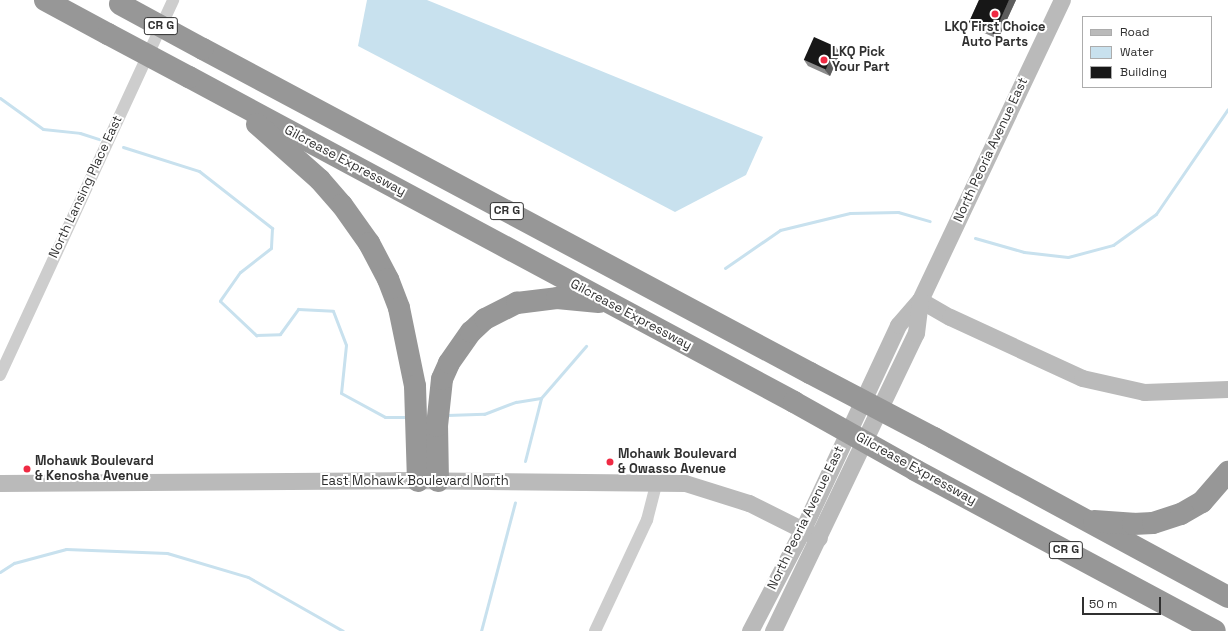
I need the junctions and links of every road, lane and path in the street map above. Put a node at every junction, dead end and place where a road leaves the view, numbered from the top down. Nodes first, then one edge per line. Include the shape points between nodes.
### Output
1 (45, 0) edge
2 (173, 0) edge
3 (1062, 0) edge
4 (116, 2) edge
5 (224, 96) junction
6 (920, 300) junction
7 (608, 303) junction
8 (0, 375) edge
9 (1228, 389) edge
10 (1228, 472) edge
11 (428, 481) junction
12 (657, 482) junction
13 (0, 483) edge
14 (1085, 520) junction
15 (802, 529) junction
16 (819, 538) junction
17 (1228, 597) edge
18 (595, 631) edge
19 (750, 631) edge
20 (773, 631) edge
21 (1215, 631) edge

1 - 5 highway, Gilcrease Expressway / CR G, bridge
2 - 8 street, North Lansing Place East
3 - 6 street, North Peoria Avenue East
4 - 14 highway, CR G, bridge
5 - 7 highway, Gilcrease Expressway / CR G
5 - 11 highway via 320,180 369,243 388,279 399,308 416,386
6 - 9 street via 950,317 1082,378 1144,392
6 - 15 street, North Peoria Avenue East via 898,324
6 - 16 street, North Peoria Avenue East via 916,333
7 - 11 highway via 557,298 523,302 485,320 471,332 449,363 442,379
7 - 21 highway, Gilcrease Expressway / CR G, bridge
10 - 14 highway via 1202,502 1167,519 1133,524
11 - 12 street, East Mohawk Boulevard North
11 - 13 street, East Mohawk Boulevard North
12 - 15 street, East Mohawk Boulevard North via 685,483 715,491 749,503
12 - 18 street via 647,520
14 - 17 highway, CR G
15 - 16 street, East Mohawk Boulevard North
15 - 19 street, North Peoria Avenue East
16 - 20 street, North Peoria Avenue East

